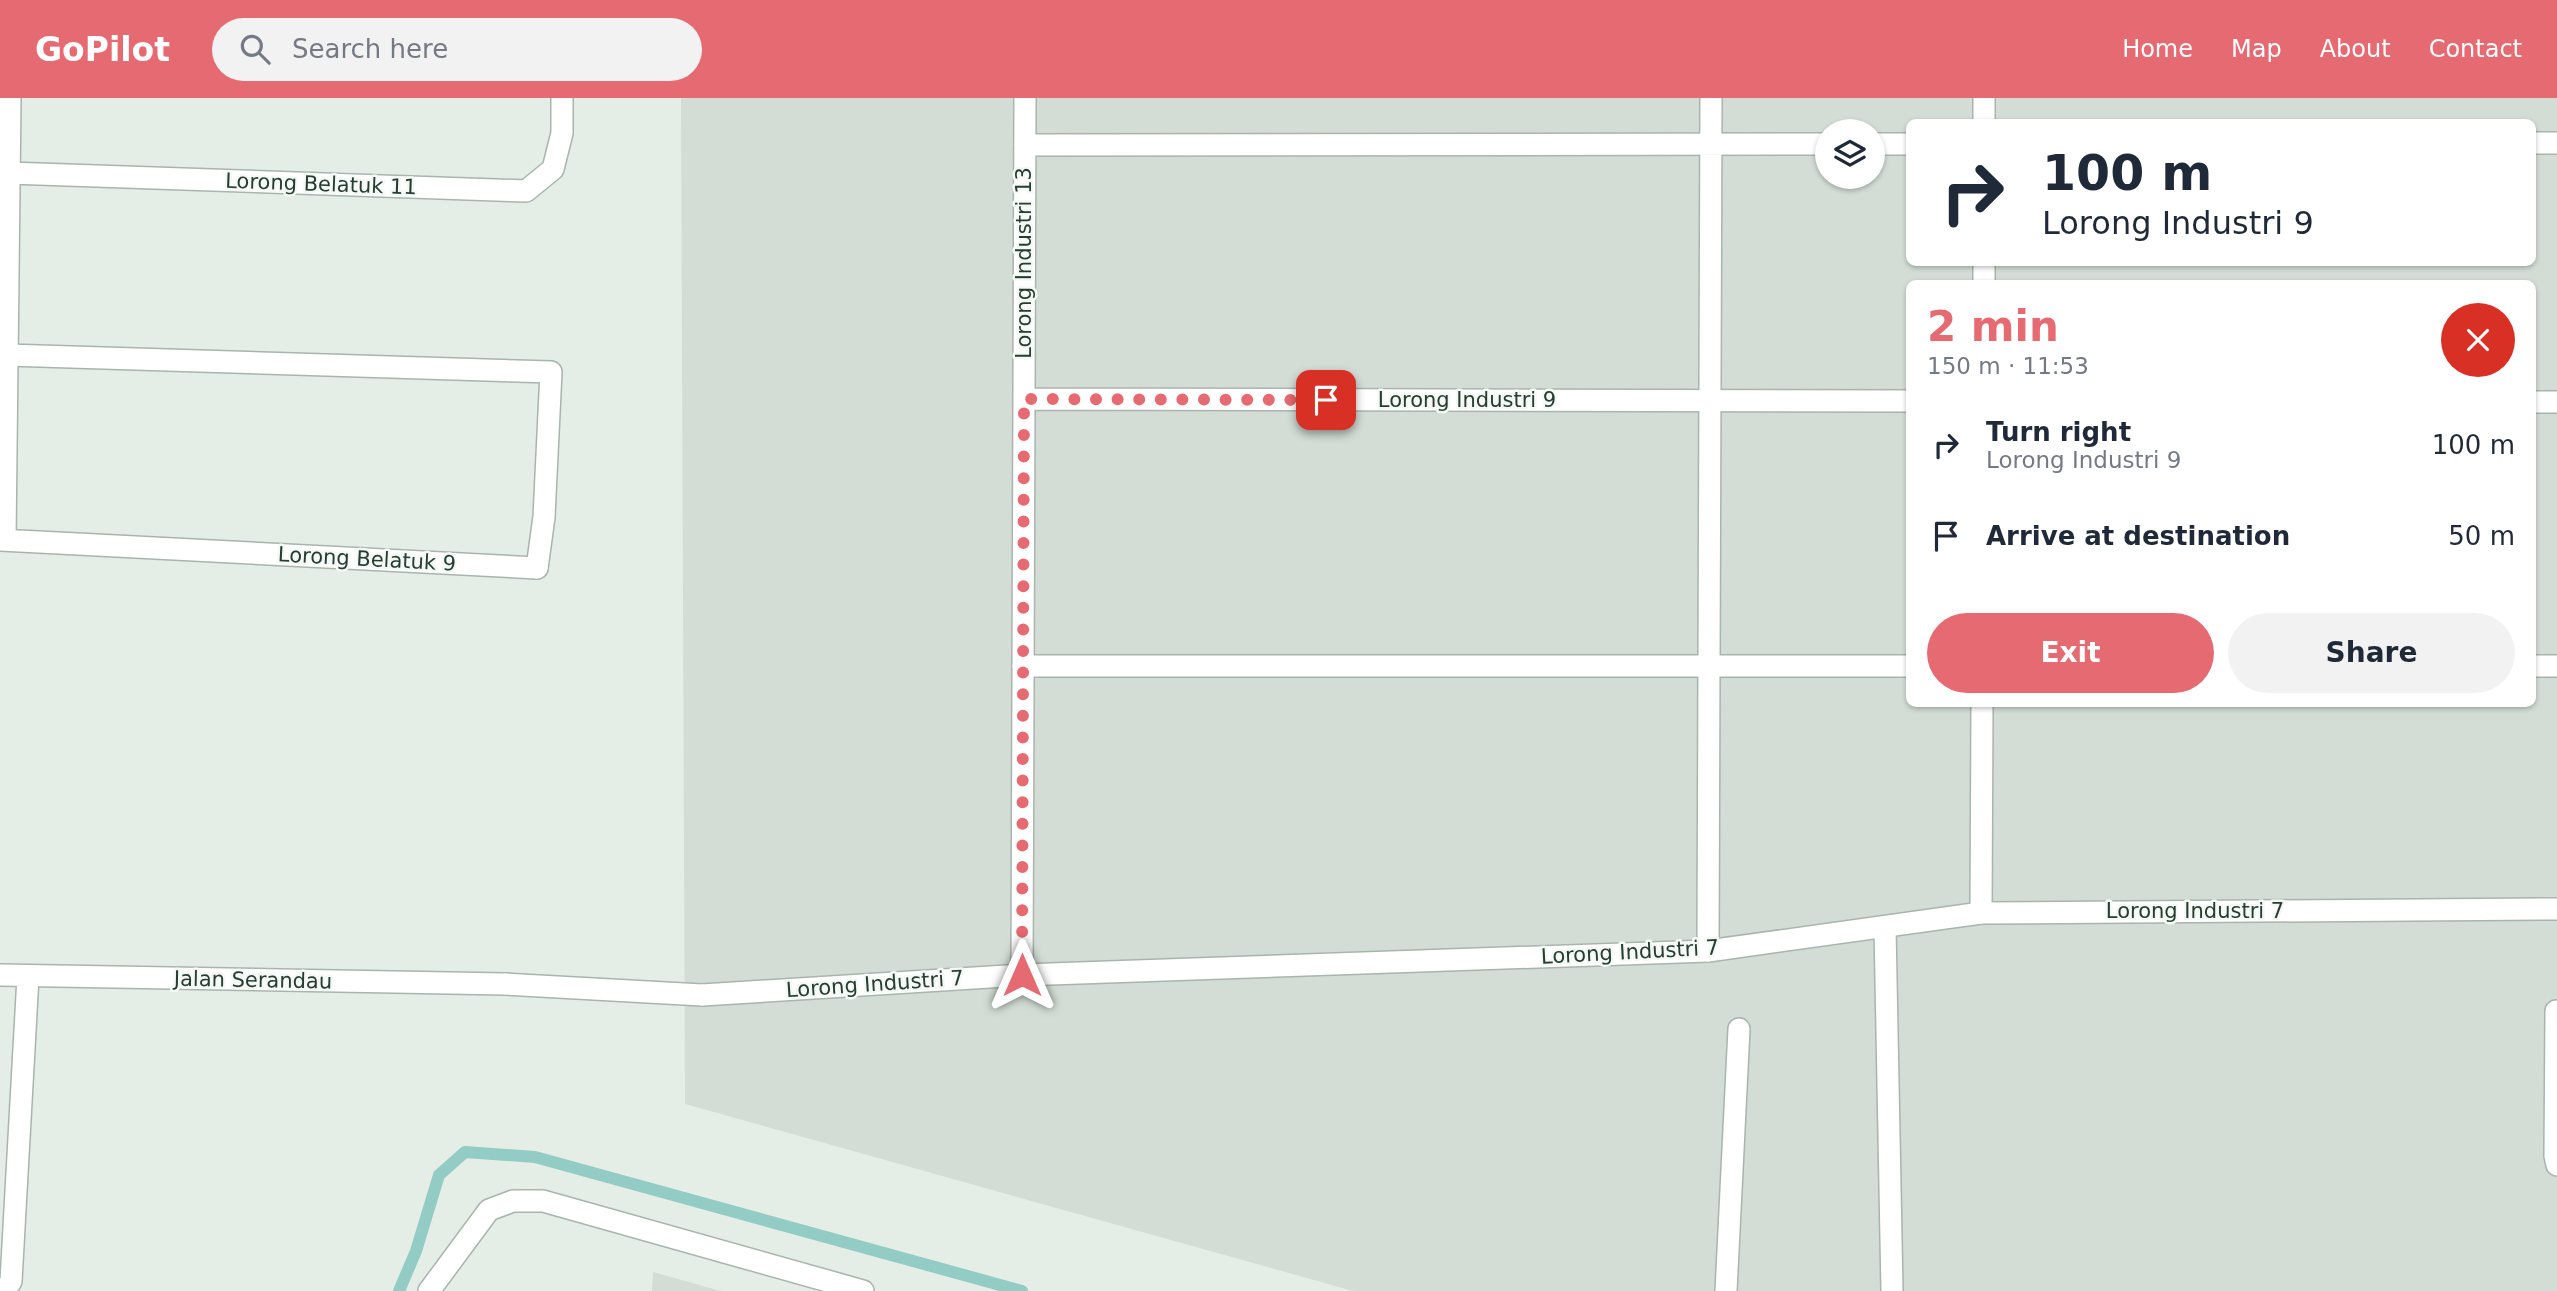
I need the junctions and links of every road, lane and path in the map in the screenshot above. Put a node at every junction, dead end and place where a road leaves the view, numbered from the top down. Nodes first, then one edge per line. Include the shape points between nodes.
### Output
1 (10, 98) edge
2 (562, 98) edge
3 (1025, 98) edge
4 (1711, 98) edge
5 (1984, 98) edge
6 (1984, 119) edge
7 (2536, 143) edge
8 (2557, 143) edge
9 (1711, 144) junction
10 (1815, 144) edge
11 (1885, 144) edge
12 (1906, 144) edge
13 (1025, 145) junction
14 (9, 173) junction
15 (7, 355) junction
16 (1024, 399) junction
17 (1710, 401) junction
18 (1906, 401) edge
19 (2536, 402) edge
20 (2557, 402) edge
21 (3, 540) edge
22 (1023, 666) junction
23 (1709, 666) junction
24 (1906, 666) edge
25 (2536, 666) edge
26 (2557, 666) edge
27 (1982, 707) edge
28 (2557, 909) edge
29 (1981, 913) junction
30 (1885, 927) junction
31 (1707, 951) junction
32 (0, 975) edge
33 (1022, 975) junction
34 (28, 977) junction
35 (505, 984) joint
36 (2556, 1011) edge
37 (1740, 1029) dead end
38 (2557, 1165) edge
39 (5, 1291) edge
40 (429, 1291) edge
41 (863, 1291) edge
42 (1726, 1291) edge
43 (1892, 1291) edge

1 - 14 street
2 - 14 street, Lorong Belatuk 11 via 562,133 553,169 526,191
3 - 13 street, Lorong Industri 13
4 - 9 street
5 - 6 street
7 - 8 street
9 - 10 street
9 - 13 street
9 - 17 street
11 - 12 street
13 - 16 street, Lorong Industri 13
14 - 15 street
15 - 21 street
15 - 21 street, Lorong Belatuk 9 via 551,372 537,568
16 - 17 street, Lorong Industri 9
16 - 22 street, Lorong Industri 13
17 - 18 street, Lorong Industri 9
17 - 23 street
19 - 20 street
22 - 23 street
22 - 33 street, Lorong Industri 13
23 - 24 street
23 - 31 street
25 - 26 street
27 - 29 street
28 - 29 street, Lorong Industri 7
29 - 30 street, Lorong Industri 7
30 - 31 street, Lorong Industri 7
30 - 43 street
31 - 33 street, Lorong Industri 7
32 - 34 street, Jalan Serandau
33 - 35 street, Lorong Industri 7 via 702,995
34 - 35 street, Jalan Serandau
34 - 39 street via 11,1281
36 - 38 street
37 - 42 street
40 - 41 street via 489,1210 513,1201 543,1201

